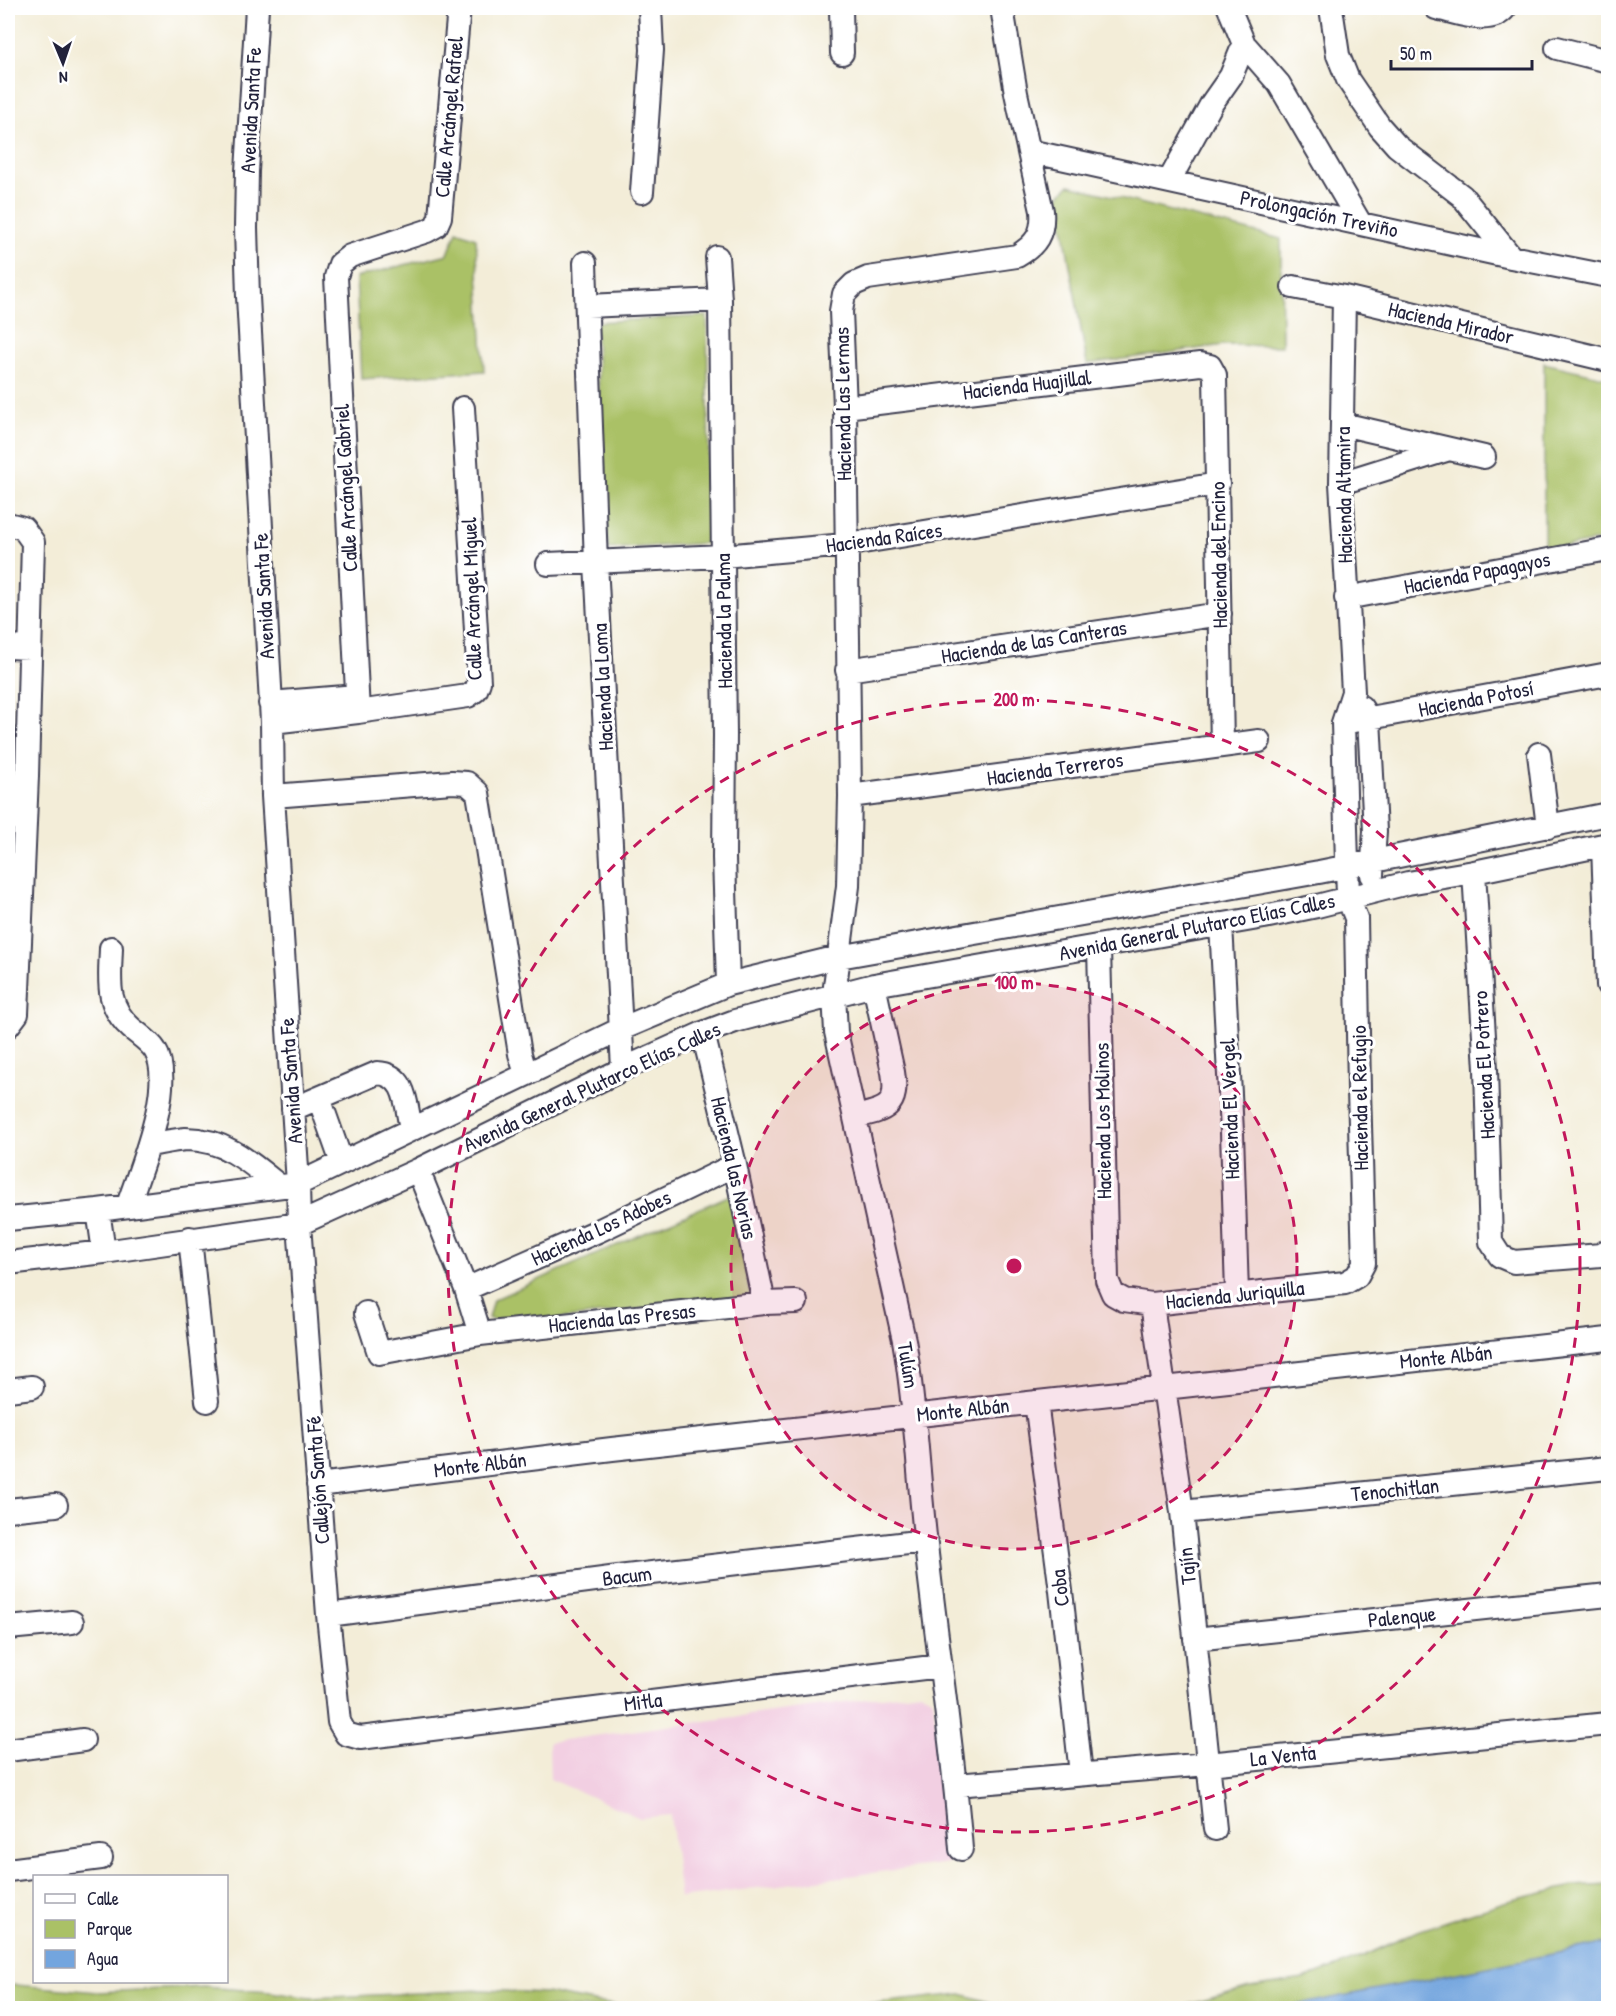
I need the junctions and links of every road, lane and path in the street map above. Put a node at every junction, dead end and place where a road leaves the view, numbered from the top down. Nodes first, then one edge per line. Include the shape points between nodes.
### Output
1 (257, 8) edge
2 (459, 8) edge
3 (650, 8) edge
4 (841, 8) edge
5 (1002, 8) edge
6 (1229, 8) edge
7 (1331, 8) edge
8 (1436, 8) edge
9 (1505, 8) edge
10 (1244, 44) junction
11 (1557, 48) dead end
12 (842, 53) dead end
13 (1608, 61) edge
14 (1029, 151) junction
15 (1169, 181) junction
16 (642, 192) dead end
17 (1360, 223) junction
18 (717, 257) dead end
19 (1511, 257) junction
20 (585, 263) dead end
21 (340, 264) joint
22 (1608, 276) edge
23 (1293, 287) dead end
24 (1344, 297) junction
25 (720, 300) junction
26 (587, 306) junction
27 (1608, 360) edge
28 (1210, 366) joint
29 (844, 407) junction
30 (464, 408) dead end
31 (1342, 424) junction
32 (1448, 450) junction
33 (1484, 457) dead end
34 (1341, 483) junction
35 (1218, 484) junction
36 (8, 524) edge
37 (845, 545) junction
38 (1608, 549) edge
39 (723, 556) junction
40 (596, 563) junction
41 (548, 564) dead end
42 (1346, 598) junction
43 (1220, 614) junction
44 (8, 647) edge
45 (30, 648) junction
46 (848, 670) junction
47 (1608, 674) edge
48 (1353, 692) junction
49 (357, 704) junction
50 (271, 712) junction
51 (1369, 719) junction
52 (1343, 723) junction
53 (1259, 741) dead end
54 (1222, 745) junction
55 (1539, 754) dead end
56 (17, 776) edge
57 (273, 796) junction
58 (850, 796) junction
59 (1608, 814) edge
60 (1548, 827) junction
61 (1606, 844) edge
62 (1374, 861) junction
63 (1348, 866) junction
64 (1474, 872) junction
65 (1258, 882) junction
66 (1371, 892) junction
67 (14, 904) edge
68 (1352, 908) junction
69 (1264, 917) junction
70 (1221, 924) junction
71 (1099, 947) junction
72 (111, 948) dead end
73 (839, 957) junction
74 (728, 984) junction
75 (874, 985) junction
76 (1608, 985) edge
77 (834, 994) junction
78 (12, 1020) edge
79 (621, 1029) junction
80 (703, 1033) junction
81 (623, 1069) junction
82 (526, 1074) junction
83 (319, 1098) junction
84 (293, 1109) junction
85 (855, 1117) junction
86 (411, 1129) junction
87 (149, 1145) junction
88 (342, 1163) junction
89 (735, 1165) junction
90 (418, 1170) junction
91 (289, 1185) junction
92 (128, 1205) junction
93 (98, 1210) junction
94 (8, 1219) edge
95 (298, 1224) junction
96 (190, 1238) junction
97 (1608, 1250) edge
98 (104, 1252) junction
99 (8, 1263) edge
100 (1357, 1276) joint
101 (466, 1289) junction
102 (1113, 1293) joint
103 (1237, 1294) junction
104 (796, 1302) dead end
105 (765, 1303) junction
106 (1152, 1304) junction
107 (366, 1313) dead end
108 (480, 1334) junction
109 (1608, 1339) edge
110 (32, 1387) dead end
111 (1164, 1389) junction
112 (8, 1390) edge
113 (207, 1401) dead end
114 (1036, 1402) junction
115 (915, 1415) junction
116 (1608, 1468) edge
117 (318, 1485) junction
118 (56, 1505) dead end
119 (8, 1510) edge
120 (1182, 1512) junction
121 (925, 1541) junction
122 (1608, 1595) edge
123 (328, 1615) junction
124 (72, 1622) dead end
125 (8, 1629) edge
126 (1195, 1639) junction
127 (940, 1666) junction
128 (1608, 1724) edge
129 (346, 1734) joint
130 (83, 1740) dead end
131 (8, 1750) edge
132 (1208, 1764) junction
133 (1081, 1774) junction
134 (956, 1785) junction
135 (1215, 1829) dead end
136 (961, 1849) dead end
137 (100, 1858) dead end
138 (8, 1870) edge

1 - 50 street, Avenida Santa Fe via 246,228
2 - 21 street, Calle Arcángel Rafael via 440,218 427,231 350,256
3 - 16 street via 652,50
4 - 12 street
5 - 14 street, Hacienda Las Lermas
6 - 10 street
7 - 19 street via 1338,55 1348,80 1380,127 1397,146 1462,196
8 - 9 street via 1489,17
10 - 15 street via 1232,76 1212,103
10 - 17 street via 1279,84
11 - 13 street
14 - 15 street, Prolongación Treviño
14 - 29 street, Hacienda Las Lermas via 1044,224 1031,247 1017,256 868,278 844,294
15 - 17 street, Prolongación Treviño
17 - 19 street, Prolongación Treviño
18 - 25 street, Hacienda la Palma
19 - 22 street, Prolongación Treviño
20 - 26 street, Hacienda la Loma
21 - 49 street, Calle Arcángel Gabriel via 336,277
23 - 24 street, Hacienda Mirador
24 - 27 street, Hacienda Mirador
24 - 31 street, Hacienda Altamira
25 - 26 street
25 - 39 street, Hacienda la Palma
26 - 40 street, Hacienda la Loma
28 - 29 street, Hacienda Huajillal via 1200,364
28 - 35 street, Hacienda del Encino via 1215,375
29 - 37 street, Hacienda Las Lermas
30 - 49 street, Calle Arcángel Miguel via 479,682 468,696
31 - 32 street
31 - 34 street, Hacienda Altamira
32 - 33 street
32 - 34 street
34 - 42 street, Hacienda Altamira
35 - 37 street, Hacienda Raíces
35 - 43 street, Hacienda del Encino
36 - 45 street via 23,528 33,542
37 - 39 street, Hacienda Raíces
37 - 46 street, Hacienda Las Lermas
38 - 42 street, Hacienda Papagayos
39 - 40 street, Hacienda Raíces
39 - 74 street, Hacienda la Palma
40 - 41 street, Hacienda Raíces
40 - 79 street, Hacienda la Loma
42 - 48 street, Hacienda Altamira
43 - 46 street, Hacienda de las Canteras
43 - 54 street, Hacienda del Encino
44 - 45 street
45 - 56 street
46 - 58 street, Hacienda Las Lermas
47 - 51 street, Hacienda Potosí
48 - 51 street, Hacienda Altamira
48 - 52 street, Hacienda Altamira
49 - 50 street, Calle Arcángel Miguel
50 - 57 street, Avenida Santa Fe
51 - 52 street, Hacienda Potosí
51 - 62 street, Hacienda Altamira
52 - 63 street, Hacienda Altamira
53 - 54 street, Hacienda Terreros
54 - 58 street, Hacienda Terreros
55 - 60 street
56 - 67 street
57 - 82 street via 452,782 467,783 478,793
57 - 84 street, Avenida Santa Fe
58 - 73 street, Hacienda Las Lermas via 848,886
59 - 60 street, Avenida General Plutarco Elías Calles
60 - 62 street, Avenida General Plutarco Elías Calles
61 - 64 street
61 - 76 street
62 - 63 street, Avenida General Plutarco Elías Calles
62 - 66 street, Hacienda Altamira
63 - 65 street, Avenida General Plutarco Elías Calles
63 - 68 street, Hacienda el Refugio
64 - 66 street
64 - 97 street, Hacienda El Potrero via 1491,1242 1500,1257 1514,1262 1601,1255
65 - 69 street
65 - 73 street, Avenida General Plutarco Elías Calles
66 - 68 street
67 - 78 street
68 - 69 street, Avenida General Plutarco Elías Calles
68 - 100 street, Hacienda el Refugio via 1364,1263
69 - 70 street, Avenida General Plutarco Elías Calles
70 - 71 street, Avenida General Plutarco Elías Calles
70 - 103 street, Hacienda El Vergel
71 - 75 street, Avenida General Plutarco Elías Calles
71 - 102 street, Hacienda Los Molinos via 1107,1280
72 - 87 street via 110,990 116,1011 152,1046 158,1059 162,1092
73 - 74 street, Avenida General Plutarco Elías Calles
73 - 77 street, Hacienda Las Lermas
74 - 79 street, Avenida General Plutarco Elías Calles
75 - 77 street, Avenida General Plutarco Elías Calles
75 - 85 street via 896,1086 888,1107
77 - 80 street, Avenida General Plutarco Elías Calles
77 - 85 street, Tulúm via 836,1032
79 - 81 street, Hacienda la Loma
79 - 82 street, Avenida General Plutarco Elías Calles
80 - 81 street, Avenida General Plutarco Elías Calles
80 - 89 street, Hacienda las Norias
81 - 90 street, Avenida General Plutarco Elías Calles
82 - 86 street, Avenida General Plutarco Elías Calles
83 - 84 street
83 - 86 street via 377,1073 387,1073 403,1090
83 - 88 street
84 - 91 street, Avenida Santa Fe
85 - 115 street, Tulúm via 904,1340
86 - 88 street, Avenida General Plutarco Elías Calles
87 - 91 street via 185,1139 211,1141
87 - 92 street
88 - 91 street, Avenida General Plutarco Elías Calles
89 - 101 street, Hacienda Los Adobes
89 - 105 street, Hacienda las Norias
90 - 95 street, Avenida General Plutarco Elías Calles
90 - 101 street
91 - 92 street, Avenida General Plutarco Elías Calles
91 - 95 street, Avenida Santa Fe
92 - 93 street, Avenida General Plutarco Elías Calles
93 - 94 street, Avenida General Plutarco Elías Calles
93 - 98 street
95 - 96 street, Avenida General Plutarco Elías Calles
95 - 117 street, Callejón Santa Fé
96 - 98 street, Avenida General Plutarco Elías Calles
96 - 113 street
98 - 99 street, Avenida General Plutarco Elías Calles
100 - 103 street, Hacienda Juriquilla via 1345,1283
101 - 108 street
102 - 106 street, Hacienda Juriquilla via 1124,1300
103 - 106 street, Hacienda Juriquilla
104 - 105 street, Hacienda las Presas
105 - 108 street, Hacienda las Presas
106 - 111 street, Tajín
107 - 108 street, Hacienda las Presas via 380,1353
109 - 111 street, Monte Albán
110 - 112 street
111 - 114 street, Monte Albán
111 - 120 street, Tajín
114 - 115 street, Monte Albán
114 - 133 street, Coba
115 - 117 street, Monte Albán
115 - 121 street, Tulúm
116 - 120 street, Tenochitlan
117 - 123 street, Callejón Santa Fé
118 - 119 street
120 - 126 street, Tajín
121 - 123 street, Bacum
121 - 127 street, Tulúm
122 - 126 street, Palenque
123 - 129 street, Callejón Santa Fé via 339,1722
124 - 125 street
126 - 132 street, Tajín
127 - 129 street, Mitla via 360,1738
127 - 134 street, Tulúm
128 - 132 street, La Venta
130 - 131 street
132 - 133 street, La Venta
132 - 135 street, Tajín
133 - 134 street, La Venta
134 - 136 street, Tulúm
137 - 138 street

